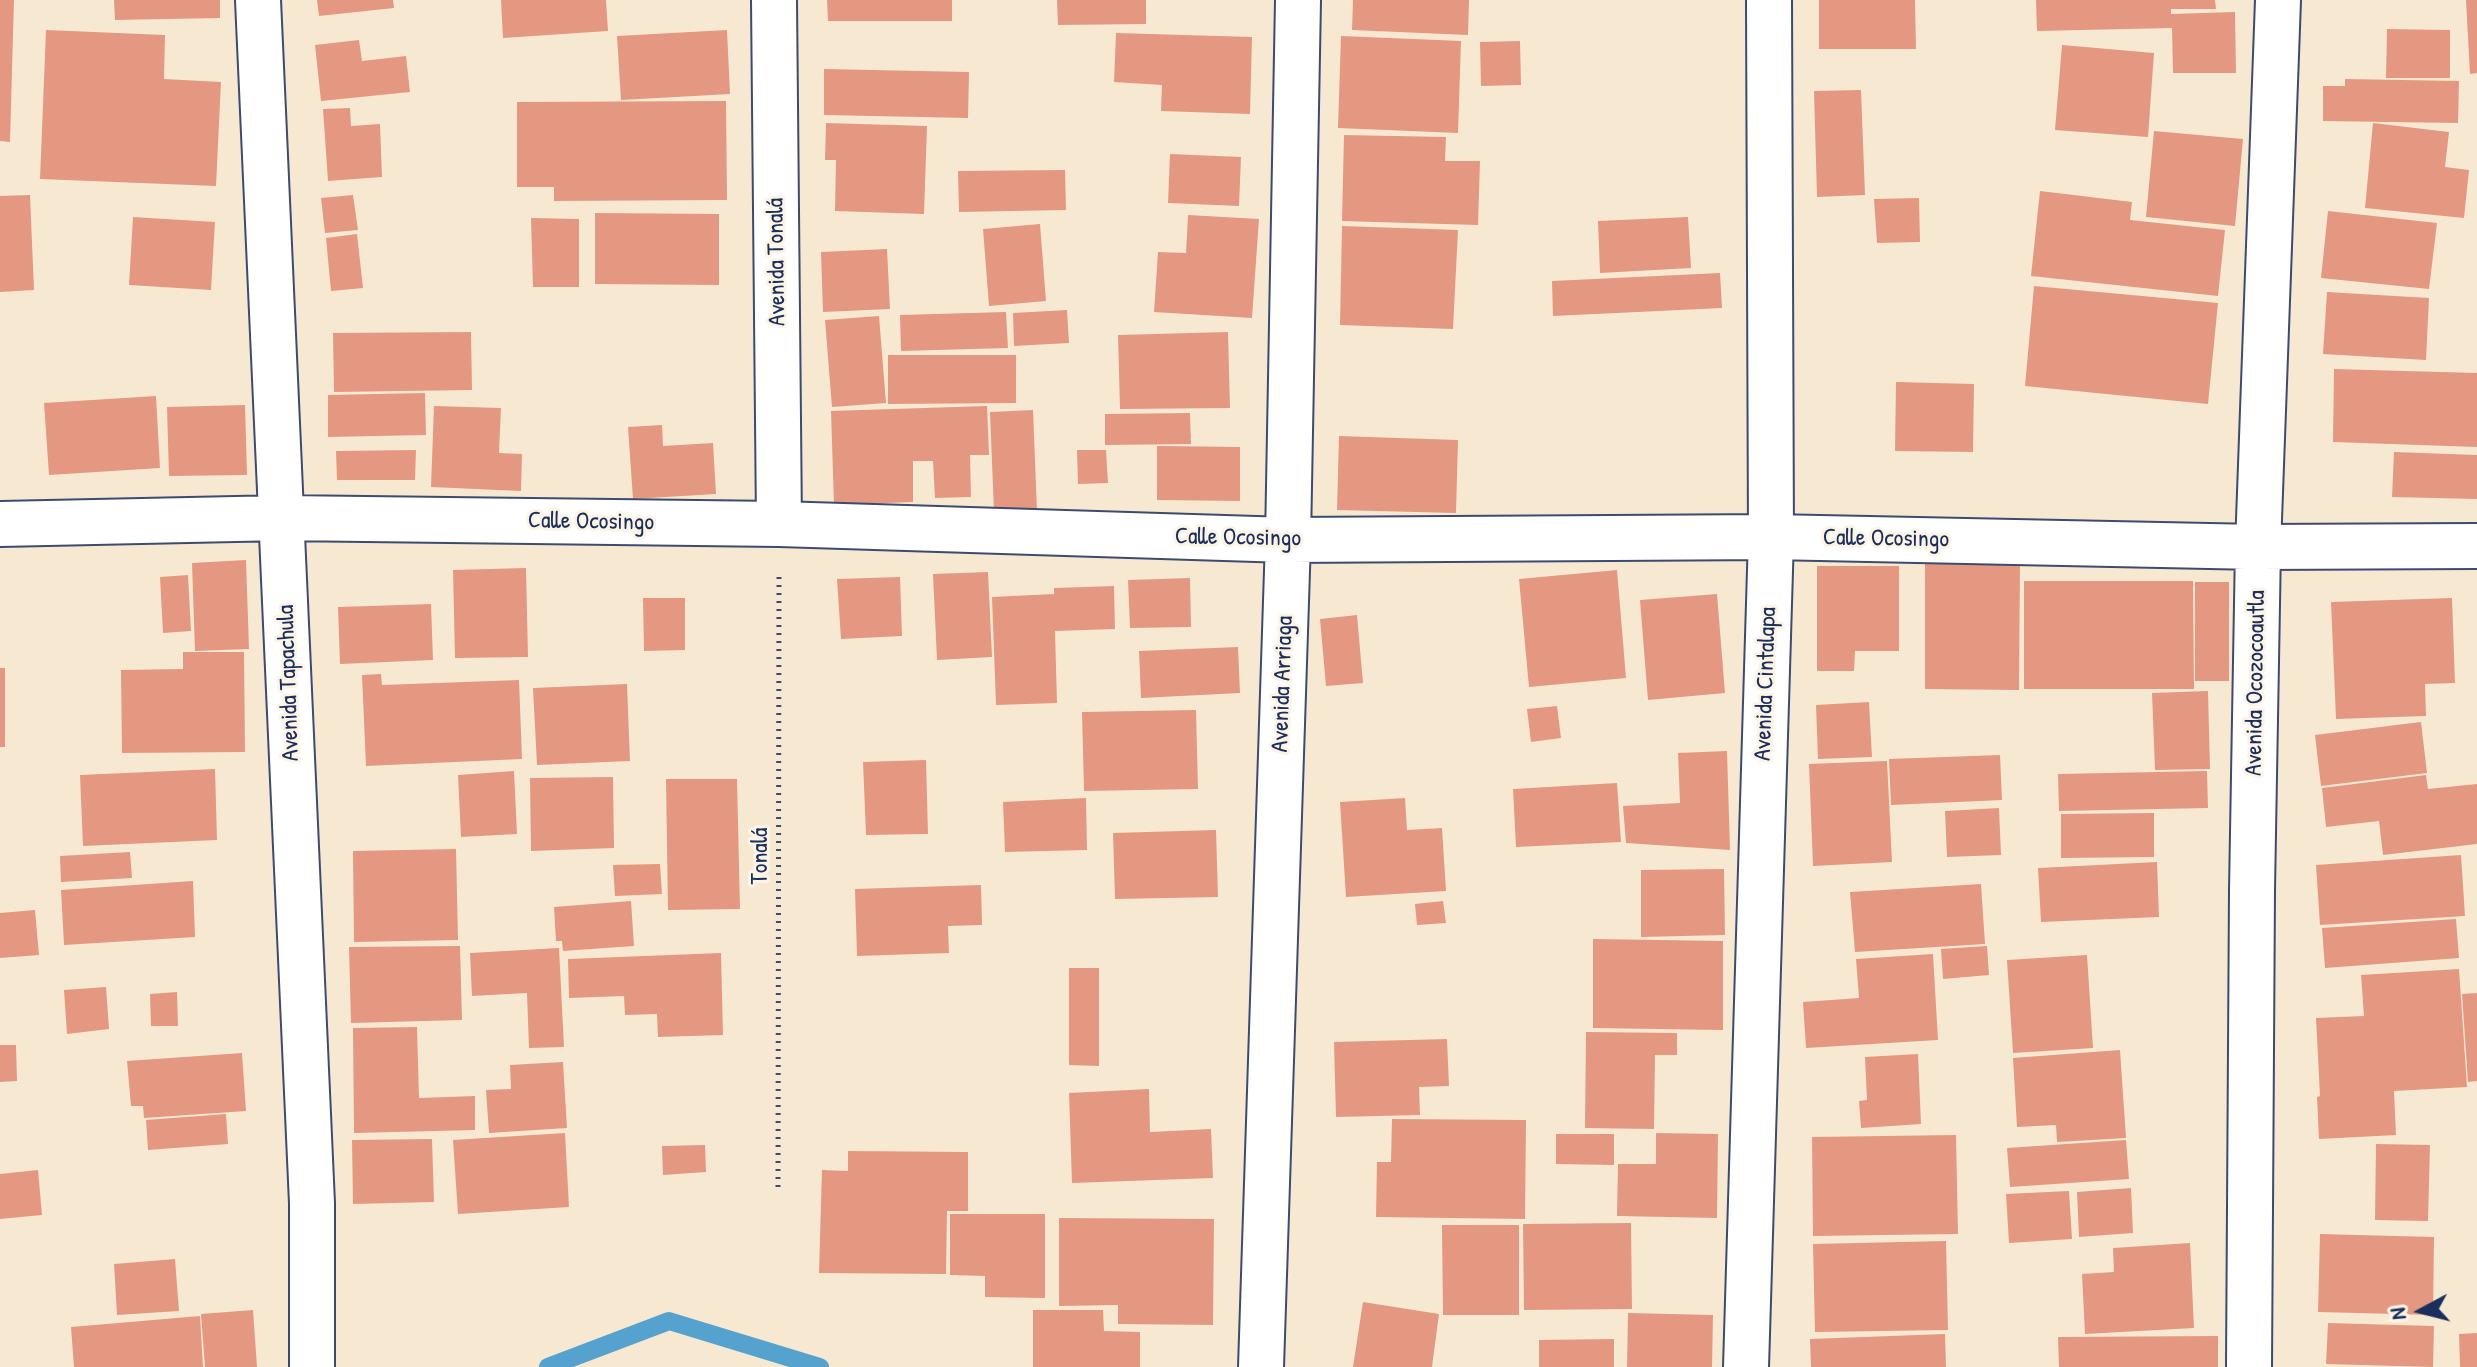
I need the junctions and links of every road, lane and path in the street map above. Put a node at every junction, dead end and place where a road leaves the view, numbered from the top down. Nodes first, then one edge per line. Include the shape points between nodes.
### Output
1 (258, 0) edge
2 (774, 0) edge
3 (1298, 0) edge
4 (1769, 0) edge
5 (2278, 0) edge
6 (283, 518) junction
7 (0, 524) edge
8 (779, 524) junction
9 (1771, 537) junction
10 (1288, 540) junction
11 (2477, 546) edge
12 (2258, 547) junction
13 (778, 1187) dead end
14 (312, 1367) edge
15 (1261, 1367) edge
16 (1746, 1367) edge
17 (2249, 1367) edge

1 - 6 street, Avenida Tapachula
2 - 8 street, Avenida Tonalá
3 - 10 street, Avenida Arriaga
4 - 9 street, Avenida Cintalapa
5 - 12 street, Avenida Ocozocoautla
6 - 7 street, Calle Ocosingo
6 - 8 street, Calle Ocosingo
6 - 14 street, Avenida Tapachula via 312,1203
8 - 10 street, Calle Ocosingo
8 - 13 path, Tonalá
9 - 10 street, Calle Ocosingo
9 - 12 street, Calle Ocosingo
9 - 16 street, Avenida Cintalapa
10 - 15 street, Avenida Arriaga
11 - 12 street, Calle Ocosingo
12 - 17 street, Avenida Ocozocoautla

